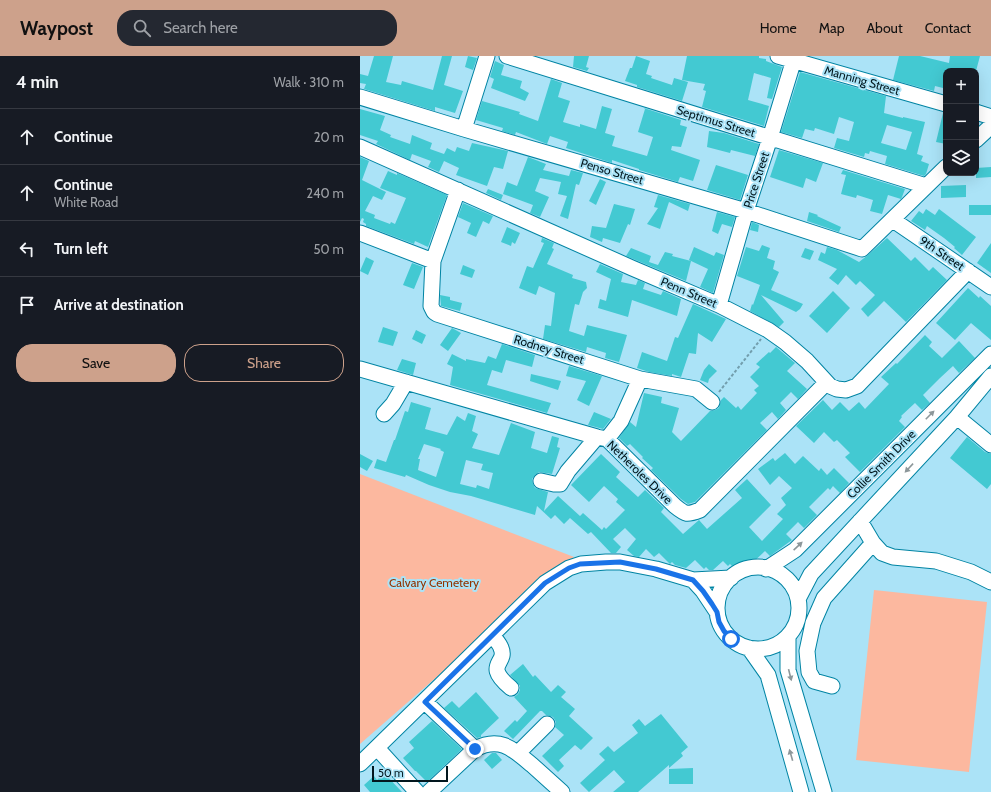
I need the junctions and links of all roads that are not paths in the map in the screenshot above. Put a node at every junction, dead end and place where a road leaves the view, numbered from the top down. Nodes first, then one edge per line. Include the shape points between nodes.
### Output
1 (487, 56) edge
2 (507, 56) edge
3 (778, 56) edge
4 (794, 58) edge
5 (360, 97) edge
6 (943, 103) edge
7 (979, 113) edge
8 (991, 117) edge
9 (991, 126) edge
10 (464, 129) junction
11 (979, 137) edge
12 (770, 138) junction
13 (360, 147) edge
14 (943, 170) edge
15 (926, 186) junction
16 (458, 190) junction
17 (746, 210) junction
18 (893, 220) junction
19 (360, 233) edge
20 (433, 261) junction
21 (968, 271) junction
22 (991, 287) edge
23 (719, 305) junction
24 (991, 354) edge
25 (360, 369) edge
26 (991, 376) edge
27 (640, 379) junction
28 (406, 382) junction
29 (826, 383) junction
30 (712, 402) road end
31 (384, 414) dead end
32 (957, 418) junction
33 (602, 438) junction
34 (991, 445) edge
35 (541, 481) dead end
36 (860, 522) junction
37 (874, 543) junction
38 (766, 568) junction
39 (731, 578) junction
40 (693, 580) junction
41 (991, 582) edge
42 (798, 599) junction
43 (717, 612) junction
44 (492, 635) junction
45 (788, 636) junction
46 (749, 648) junction
47 (832, 686) dead end
48 (511, 688) dead end
49 (425, 702) junction
50 (547, 724) dead end
51 (377, 748) junction
52 (475, 749) junction
53 (518, 753) junction
54 (360, 764) edge
55 (417, 792) edge
56 (429, 792) edge
57 (562, 792) edge
58 (801, 792) edge
59 (824, 792) edge

1 - 10 street
2 - 12 street, Septimus Street
3 - 4 street, Manning Street
4 - 6 street, Manning Street
4 - 12 street, Price Street
5 - 10 street, Penso Street
7 - 8 street
9 - 11 street
10 - 17 street, Penso Street
12 - 15 street, Septimus Street
12 - 17 street, Price Street
13 - 16 street, Penn Street
14 - 15 street
15 - 18 street
16 - 20 street, Rodney Street
16 - 23 street, Penn Street
17 - 18 street, Penso Street via 862,249
17 - 23 street, Price Street
18 - 21 street, 9th Street
19 - 20 street
20 - 27 street, Rodney Street via 430,306 437,314
21 - 22 street, 9th Street
21 - 29 street, Penn Street via 858,386 846,390 837,389
23 - 29 street, Penn Street via 768,330 785,342 807,361
38 -> 24 street, Collie Smith Drive via 795,550
25 - 28 street, Netheroles Drive
26 - 32 street, Collie Smith Drive
27 - 30 street, Rodney Street via 696,389
27 - 33 street via 622,421
28 - 31 street
28 - 33 street, Netheroles Drive
29 - 33 street, Netheroles Drive via 700,510 689,515 675,506
32 - 34 street
32 -> 36 street, Collie Smith Drive
33 - 35 street via 568,471 560,484
36 - 37 street
36 - 42 street, Collie Smith Drive via 811,574
37 - 41 street via 882,553 893,557 936,561 971,572
37 - 47 street via 824,598 813,623 807,651 810,672 814,681
38 - 39 street via 741,571
38 - 42 street via 783,576 790,583
39 - 40 street
39 - 43 street via 718,600
40 - 43 street
40 - 44 street via 620,562 580,564 545,583
42 - 45 street via 798,619
43 - 46 street via 719,622 731,639
44 - 48 street via 502,648 496,671 501,680
44 - 49 street
45 - 46 street via 777,645 763,649
45 -> 59 street via 788,670
58 -> 46 street via 768,675
49 - 51 street
49 - 52 street
50 - 53 street
51 - 54 street
51 - 55 street
52 - 53 street via 484,744 495,744
52 - 56 street
53 - 57 street

